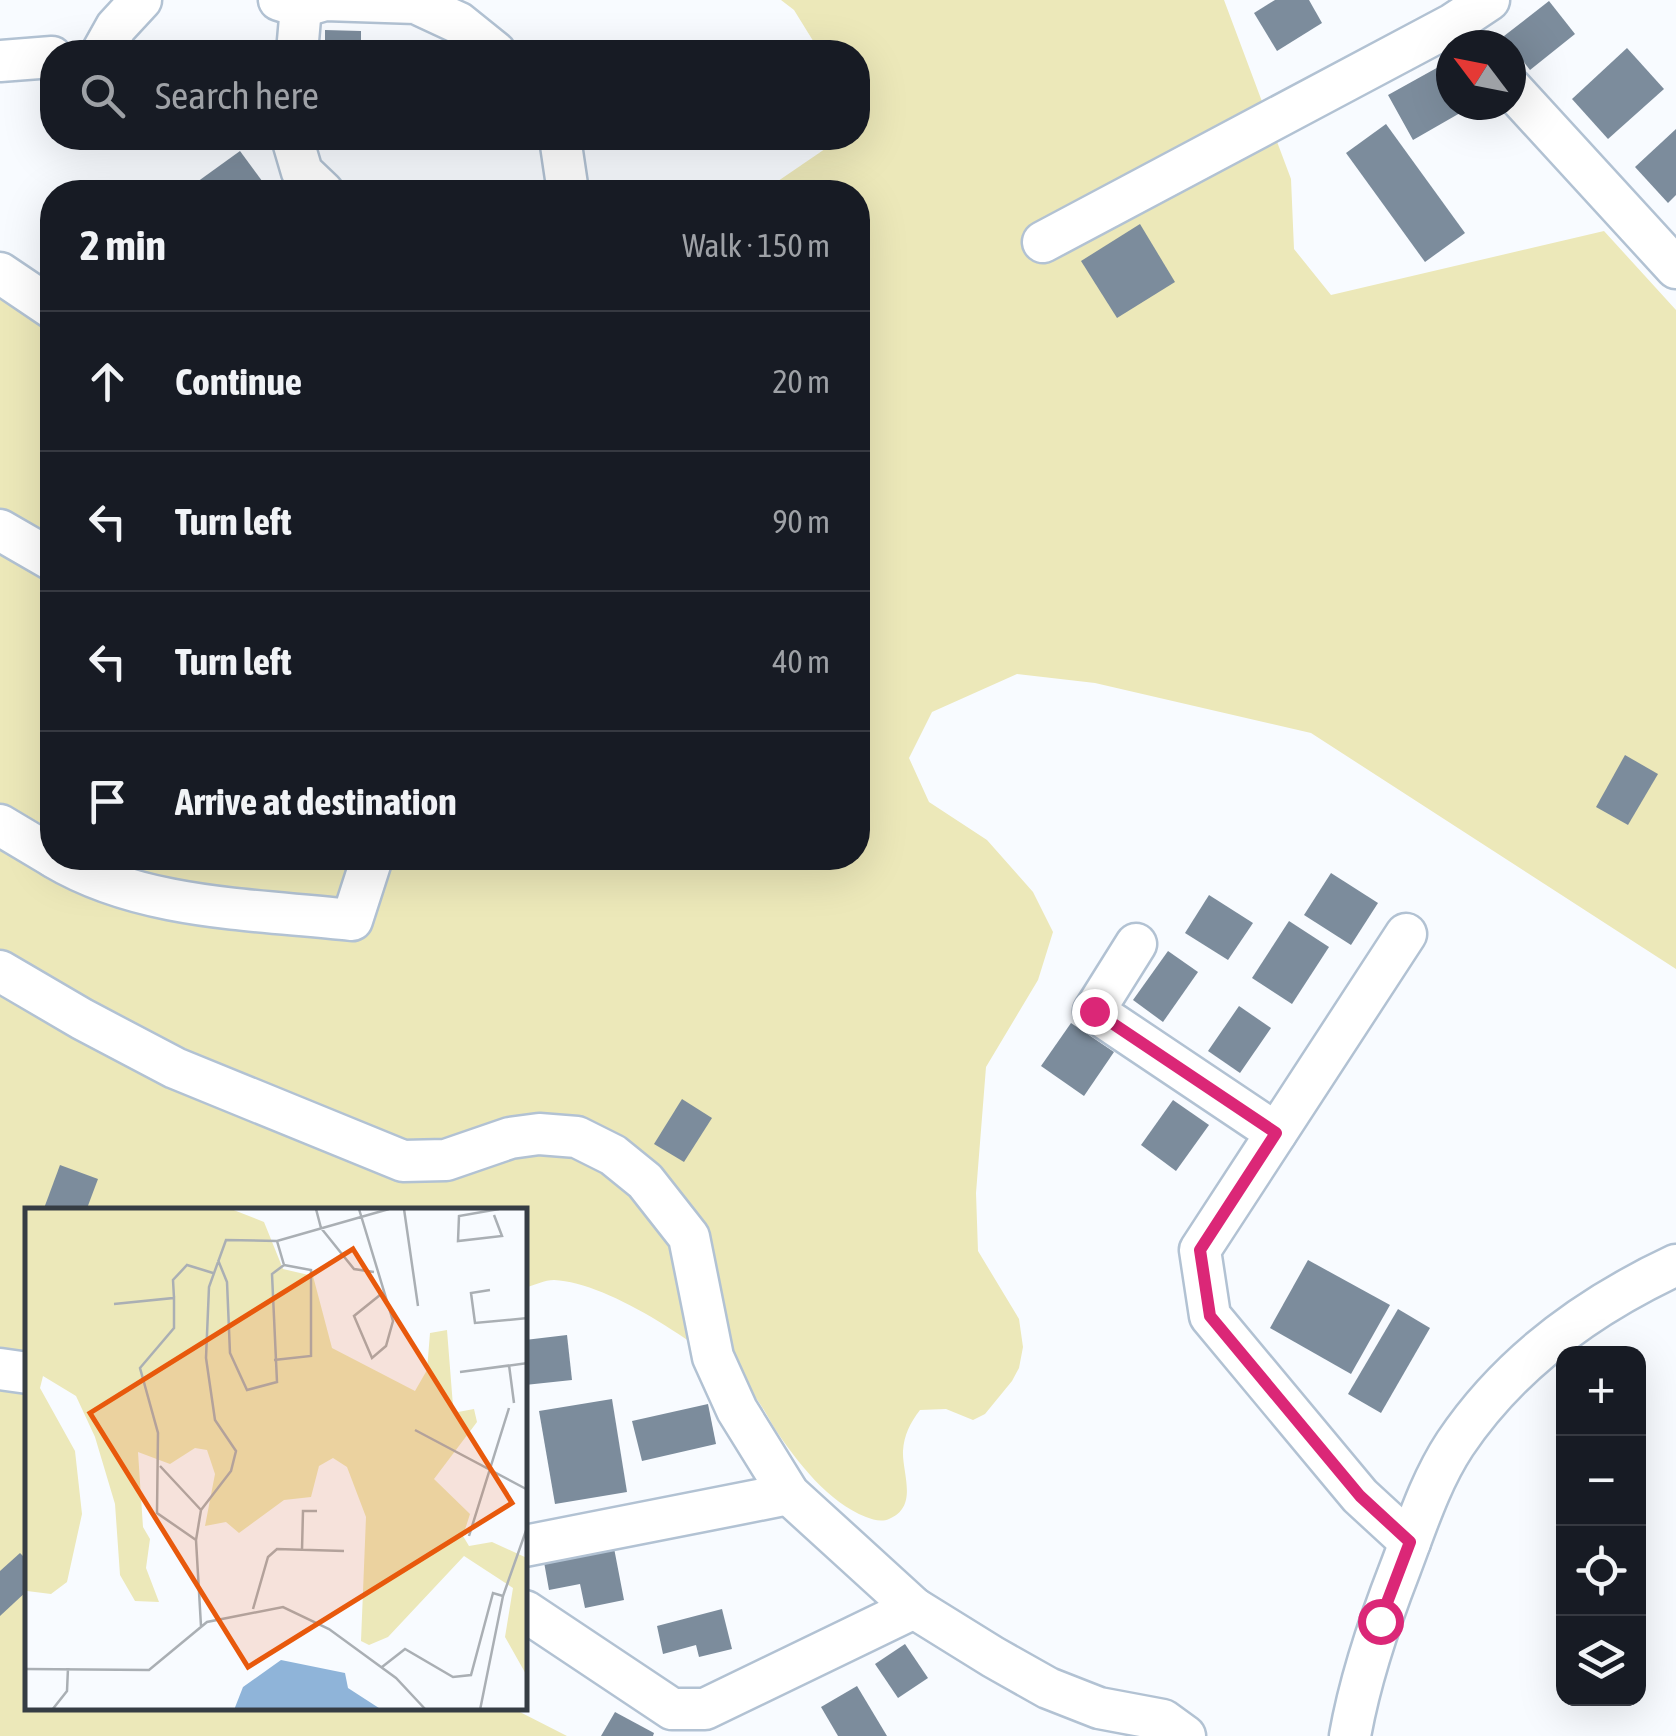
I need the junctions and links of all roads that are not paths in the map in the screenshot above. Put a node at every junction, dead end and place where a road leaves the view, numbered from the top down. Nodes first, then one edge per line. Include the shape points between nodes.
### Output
1 (141, 0) edge
2 (1489, 0) edge
3 (290, 4) edge
4 (1453, 23) edge
5 (109, 40) edge
6 (295, 40) edge
7 (481, 40) edge
8 (40, 58) edge
9 (0, 61) edge
10 (1526, 104) edge
11 (296, 150) edge
12 (562, 150) edge
13 (310, 180) edge
14 (566, 180) edge
15 (1043, 242) dead end
16 (1676, 268) edge
17 (0, 274) edge
18 (40, 300) edge
19 (0, 530) edge
20 (40, 553) edge
21 (0, 825) edge
22 (40, 849) edge
23 (83, 870) edge
24 (368, 870) edge
25 (1406, 934) dead end
26 (1136, 944) dead end
27 (0, 972) edge
28 (1276, 1133) junction
29 (1676, 1265) edge
30 (0, 1370) edge
31 (25, 1373) edge
32 (789, 1494) junction
33 (1410, 1542) junction
34 (528, 1545) edge
35 (914, 1608) junction
36 (528, 1613) edge
37 (1185, 1736) edge
38 (1350, 1736) edge

1 - 5 street
2 - 4 street
3 - 6 street
3 - 7 street via 416,3
4 - 15 street
8 - 9 street
10 - 16 street
11 - 13 street
12 - 14 street
17 - 18 street
19 - 20 street
21 - 22 street
23 - 24 street via 128,890 175,900 352,920
25 - 28 street
26 - 28 street via 1094,1011
27 - 32 street via 176,1068 402,1162 446,1160 540,1134 577,1137 612,1155 645,1181 689,1237 713,1358
28 - 33 street via 1200,1250 1210,1316 1360,1496
29 - 33 street via 1578,1318 1492,1396 1454,1446
30 - 31 street
32 - 34 street
32 - 35 street
33 - 38 street via 1380,1621
35 - 36 street via 704,1709 672,1709
35 - 37 street via 1048,1688 1099,1708 1162,1720

